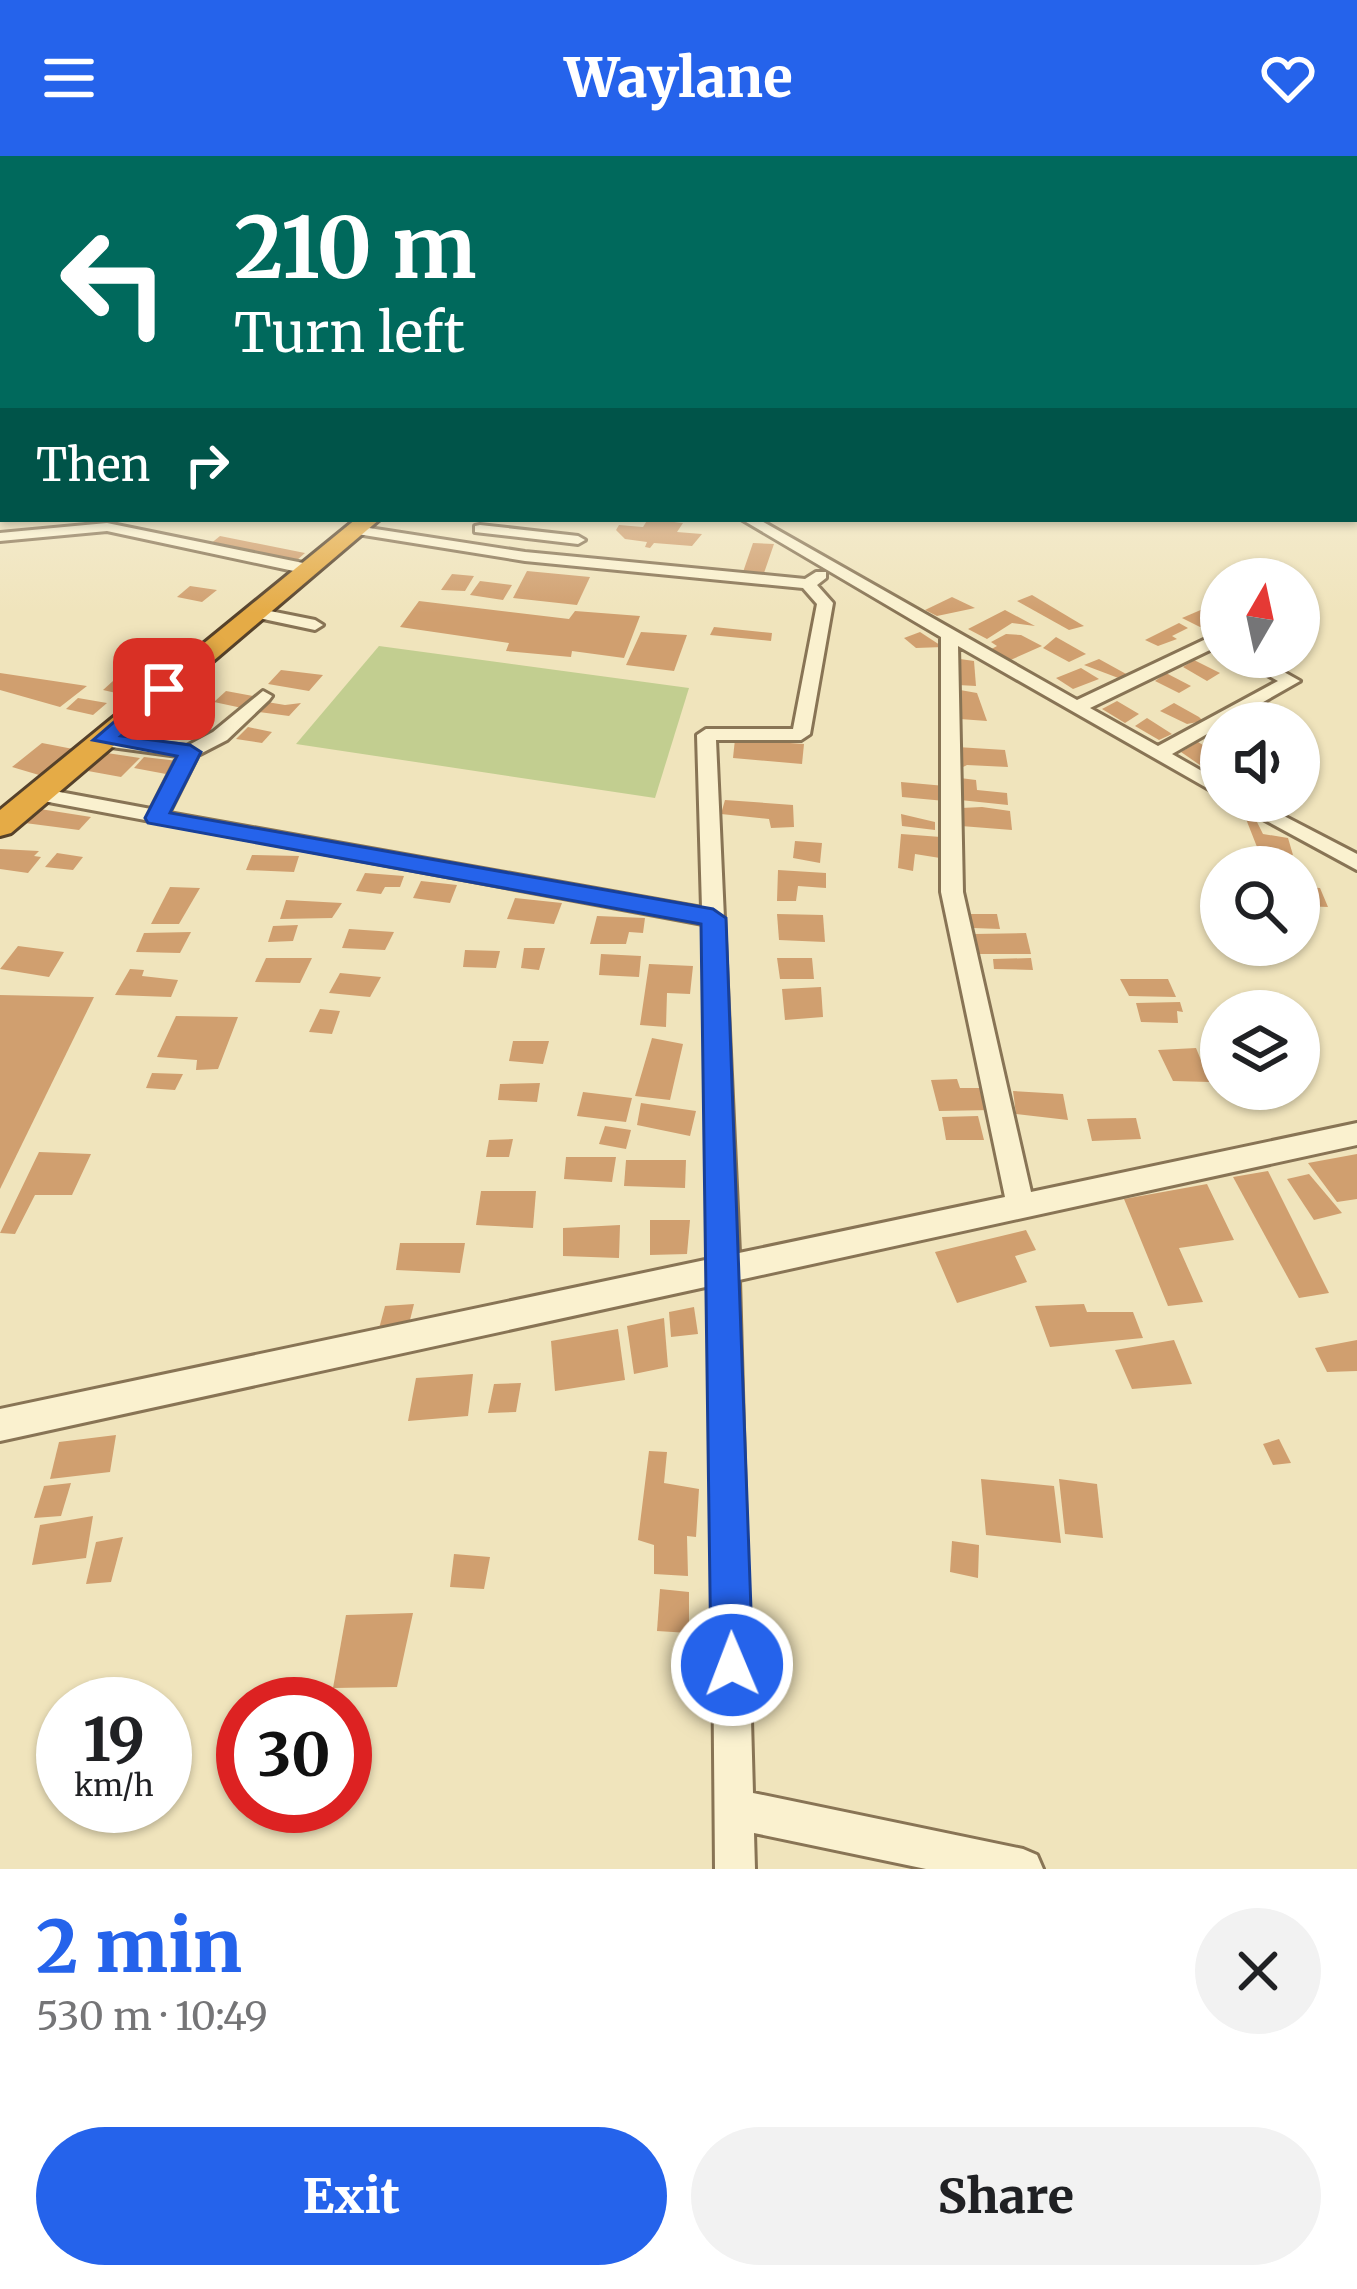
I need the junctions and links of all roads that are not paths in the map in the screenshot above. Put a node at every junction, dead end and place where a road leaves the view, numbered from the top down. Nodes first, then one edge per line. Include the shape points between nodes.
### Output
1 (540, 522) edge
2 (753, 522) edge
3 (362, 524) edge
4 (484, 524) edge
5 (530, 534) junction
6 (0, 537) edge
7 (461, 550) junction
8 (564, 560) junction
9 (833, 567) junction
10 (308, 569) junction
11 (808, 584) junction
12 (255, 613) junction
13 (315, 625) dead end
14 (950, 637) junction
15 (1200, 649) edge
16 (1285, 678) edge
17 (263, 696) dead end
18 (1075, 708) junction
19 (104, 740) junction
20 (190, 752) junction
21 (1157, 754) junction
22 (1200, 778) edge
23 (38, 794) junction
24 (157, 818) junction
25 (1280, 822) edge
26 (0, 826) edge
27 (1357, 863) edge
28 (713, 918) junction
29 (1357, 1134) edge
30 (1020, 1205) junction
31 (723, 1272) junction
32 (0, 1425) edge
33 (735, 1809) junction
34 (735, 1869) edge
35 (1023, 1869) edge

1 - 5 street
2 - 9 street
3 - 7 street
3 - 10 highway
4 - 5 street
4 - 7 street
5 - 8 street via 582,535
6 - 10 street via 107,527
7 - 8 street
8 - 11 street
9 - 11 street
9 - 14 street
10 - 12 highway
11 - 28 street via 825,603 800,734 706,735
12 - 13 street
12 - 19 highway
14 - 18 street
14 - 30 street via 952,892
15 - 18 street
16 - 21 street via 1291,681
17 - 20 street
18 - 21 street
19 - 20 street
19 - 23 highway
20 - 24 street
21 - 22 street
23 - 24 street
23 - 26 highway
24 - 28 street
25 - 27 street
28 - 31 street
29 - 30 street
30 - 31 street
31 - 32 street
31 - 33 street
33 - 34 street
33 - 35 street

